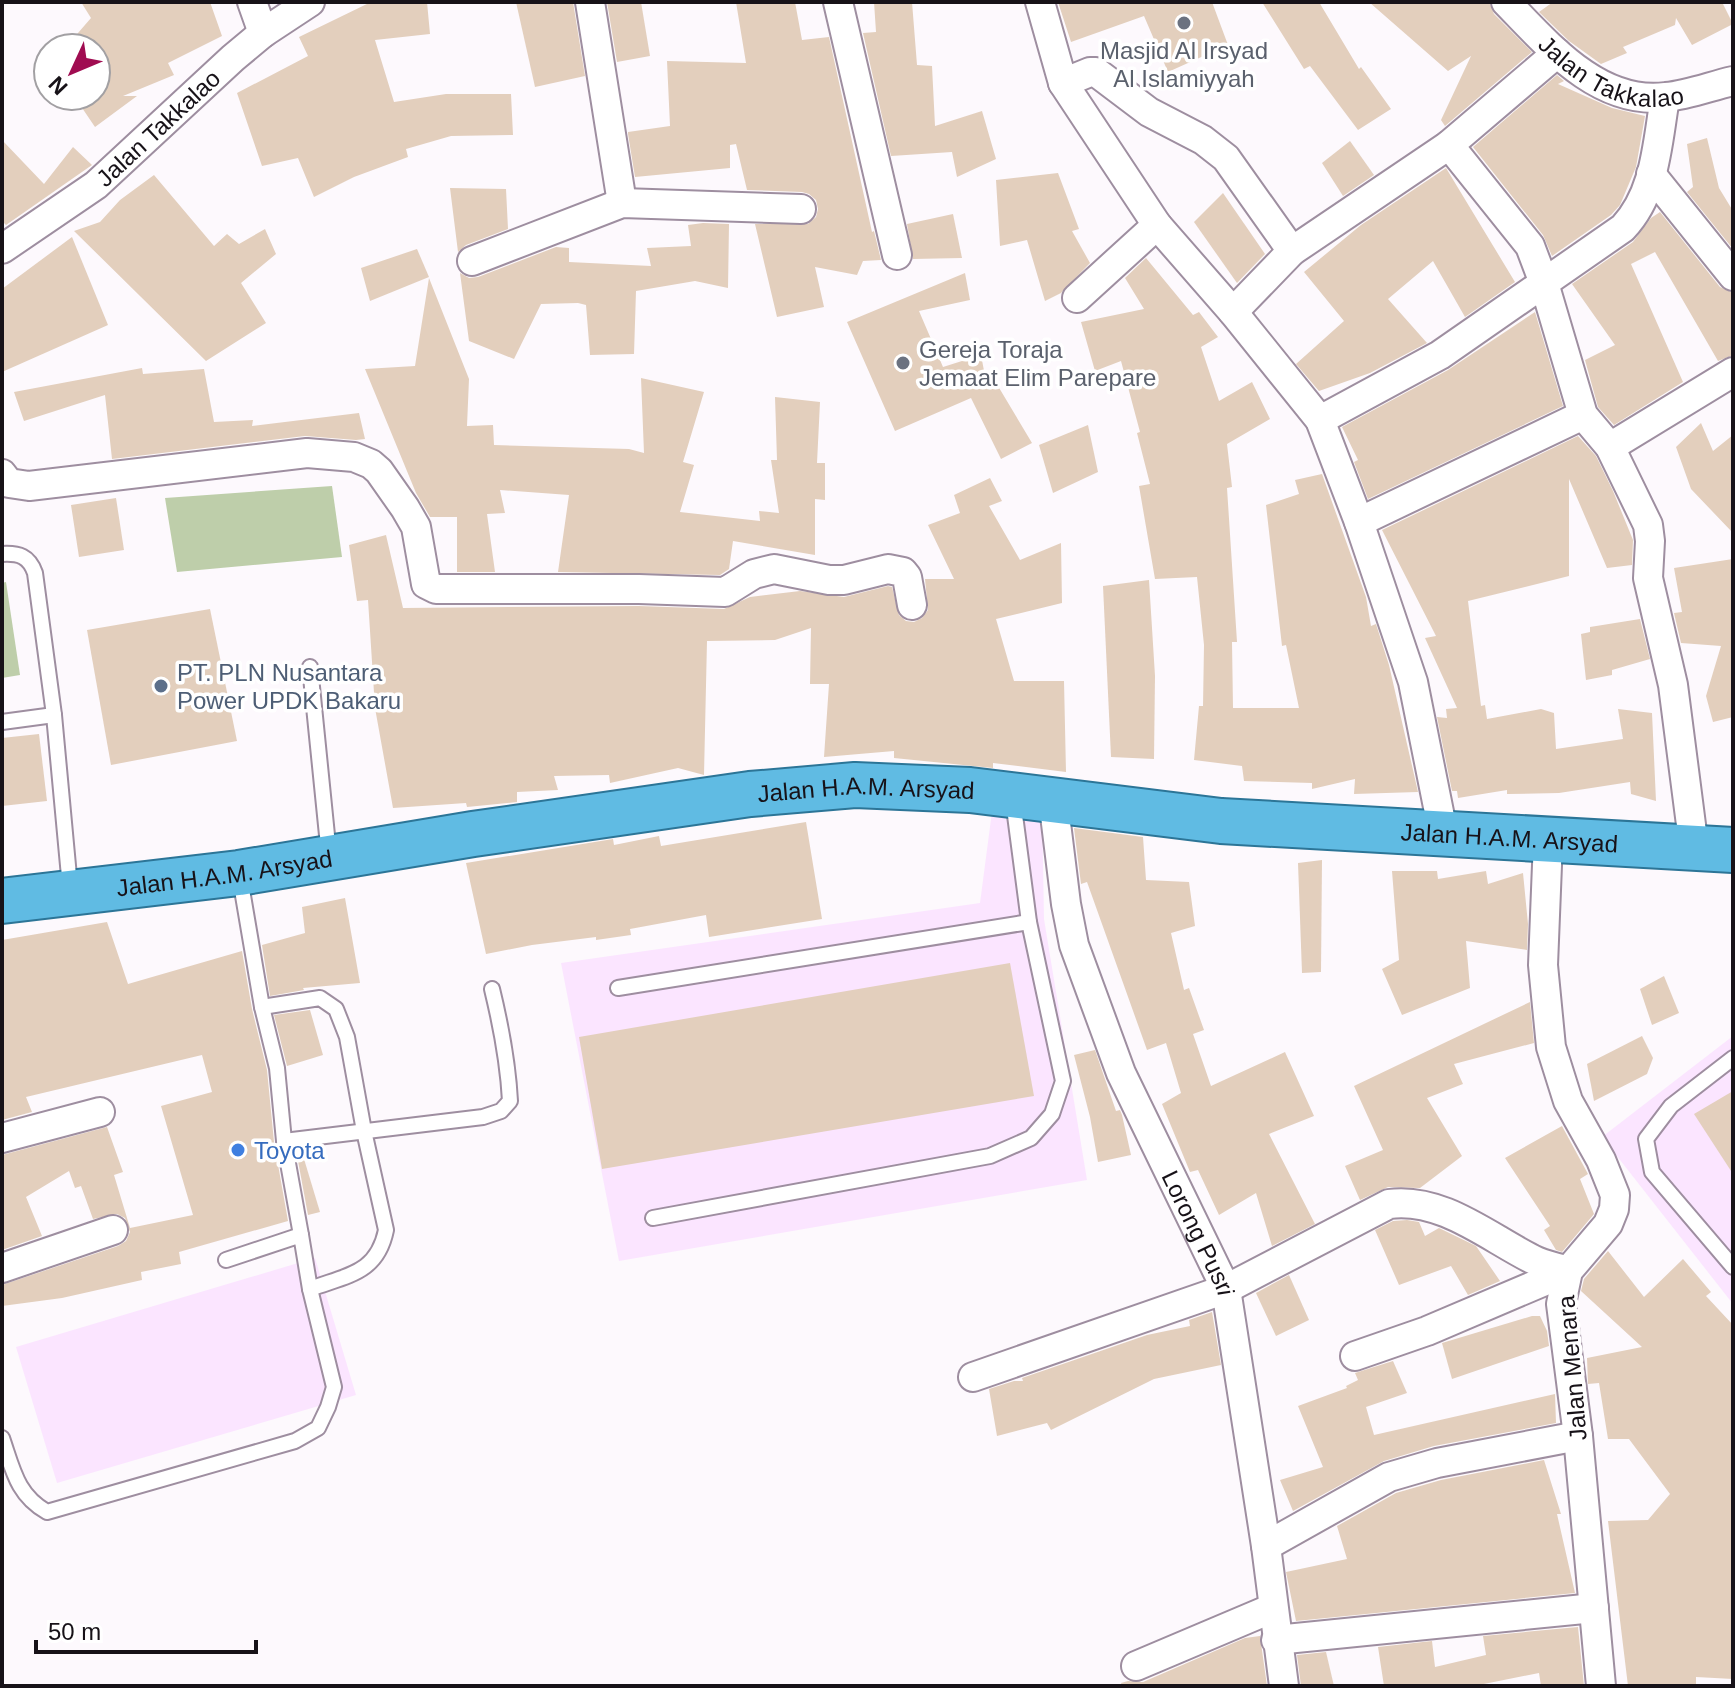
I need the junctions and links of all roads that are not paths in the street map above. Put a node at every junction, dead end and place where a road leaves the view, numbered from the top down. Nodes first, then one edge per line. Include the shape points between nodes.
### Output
1 (252, 2) edge
2 (310, 2) edge
3 (590, 2) edge
4 (838, 2) edge
5 (1040, 2) edge
6 (1506, 2) edge
7 (263, 33) junction
8 (1557, 53) junction
9 (1733, 81) edge
10 (1063, 83) junction
11 (1665, 98) junction
12 (1449, 145) junction
13 (1651, 174) junction
14 (622, 203) junction
15 (801, 209) dead end
16 (1157, 225) junction
17 (2, 249) edge
18 (1292, 251) junction
19 (897, 255) dead end
20 (472, 261) dead end
21 (1733, 276) edge
22 (1544, 283) junction
23 (1077, 298) dead end
24 (1233, 312) junction
25 (1733, 372) edge
26 (1583, 415) junction
27 (1320, 420) junction
28 (1610, 447) junction
29 (2, 474) edge
30 (1359, 522) junction
31 (2, 554) edge
32 (912, 605) dead end
33 (310, 667) dead end
34 (54, 715) junction
35 (2, 722) edge
36 (1033, 798) junction
37 (1443, 832) junction
38 (1548, 840) junction
39 (1714, 849) edge
40 (330, 860) junction
41 (239, 873) junction
42 (71, 892) junction
43 (2, 901) edge
44 (1029, 922) junction
45 (618, 988) dead end
46 (492, 989) dead end
47 (262, 1007) junction
48 (1733, 1058) edge
49 (100, 1112) dead end
50 (364, 1131) junction
51 (2, 1138) edge
52 (284, 1141) junction
53 (653, 1218) dead end
54 (113, 1230) dead end
55 (301, 1235) junction
56 (226, 1260) dead end
57 (1733, 1267) edge
58 (2, 1268) edge
59 (1568, 1271) junction
60 (310, 1289) junction
61 (1226, 1289) junction
62 (1355, 1356) dead end
63 (973, 1377) dead end
64 (1578, 1436) junction
65 (2, 1438) edge
66 (1266, 1546) junction
67 (1273, 1608) junction
68 (1594, 1608) junction
69 (1276, 1640) junction
70 (1136, 1666) dead end
71 (1284, 1686) edge
72 (1601, 1686) edge

1 - 7 street
2 - 7 street, Jalan Takkalao
3 - 14 street
4 - 19 street
5 - 10 street
6 - 8 street, Jalan Takkalao
7 - 17 street, Jalan Takkalao via 96,185
8 - 11 street, Jalan Takkalao via 1605,87
8 - 12 street
9 - 11 street, Jalan Takkalao
10 - 16 street
10 - 18 street via 1096,72 1149,112 1203,140 1226,158
11 - 13 street
12 - 18 street
12 - 22 street via 1530,246
13 - 21 street
13 - 22 street via 1648,192 1623,228
14 - 15 street
14 - 20 street
16 - 23 street
16 - 24 street
18 - 24 street
22 - 26 street
22 - 27 street via 1440,355
24 - 27 street
25 - 28 street
26 - 28 street
26 - 30 street
27 - 30 street
28 - 39 street via 1648,525 1648,578
29 - 32 street via 9,483 29,486 307,453 354,457 379,471 405,508 416,527 426,584 436,589 725,592 774,569 829,580 888,569 907,577
30 - 37 street via 1413,682
31 - 34 lane via 25,557 35,573
33 - 40 lane
34 - 35 lane
34 - 42 lane
36 - 37 highway, Jalan H.A.M. Arsyad via 1221,821
36 - 40 highway, Jalan H.A.M. Arsyad via 855,785 750,794
36 - 44 lane
36 - 61 street, Lorong Pusri via 1074,945 1121,1073
37 - 38 highway, Jalan H.A.M. Arsyad
38 - 39 highway, Jalan H.A.M. Arsyad
38 - 59 street, Jalan Menara via 1543,965 1551,1047 1568,1101 1615,1195 1608,1224
40 - 41 highway, Jalan H.A.M. Arsyad
41 - 42 highway, Jalan H.A.M. Arsyad
41 - 47 lane
42 - 43 highway, Jalan H.A.M. Arsyad
44 - 45 lane
44 - 53 lane via 1063,1081 1052,1114 1031,1138 990,1156
46 - 50 lane via 509,1086 510,1101 501,1111
47 - 50 lane via 320,998 336,1009 347,1037
47 - 52 lane via 277,1068
48 - 57 lane via 1671,1106 1646,1139 1652,1172
49 - 51 street
50 - 52 lane
50 - 60 lane via 386,1230 383,1243 374,1261
52 - 55 lane
54 - 58 street
55 - 56 lane
55 - 60 lane
59 - 61 street via 1536,1261 1431,1205 1408,1202 1389,1204
59 - 62 street
59 - 64 street, Jalan Menara via 1561,1304
60 - 65 lane via 334,1387 318,1428 295,1441 47,1512 31,1502 16,1479
61 - 63 street
61 - 66 street, Lorong Pusri
64 - 66 street via 1389,1477
64 - 68 street, Jalan Menara
66 - 67 street, Lorong Pusri
67 - 69 street, Lorong Pusri
67 - 70 street
68 - 69 street
68 - 72 street, Jalan Menara
69 - 71 street, Lorong Pusri

